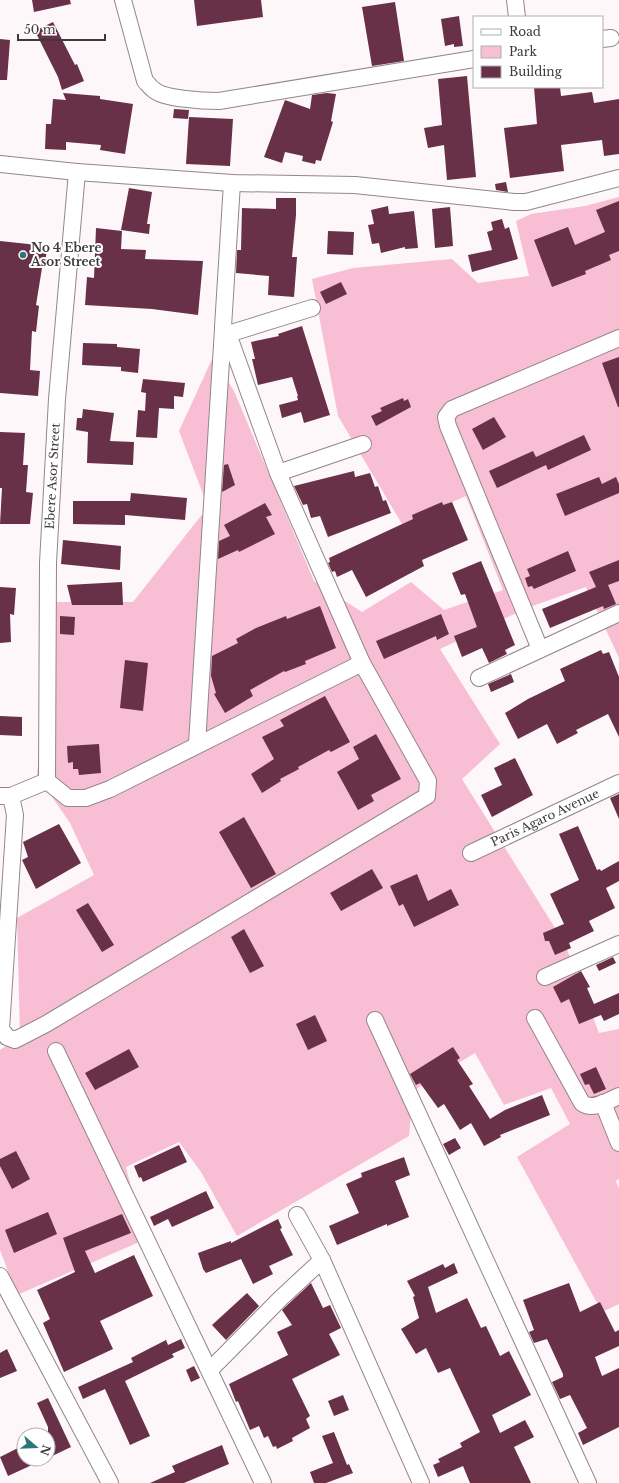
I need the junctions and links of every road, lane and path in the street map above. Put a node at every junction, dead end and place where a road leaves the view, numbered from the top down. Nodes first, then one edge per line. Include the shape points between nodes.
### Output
1 (123, 0) edge
2 (515, 0) edge
3 (517, 16) edge
4 (473, 59) edge
5 (0, 164) edge
6 (77, 172) junction
7 (619, 178) edge
8 (232, 183) junction
9 (312, 308) dead end
10 (225, 330) junction
11 (619, 338) edge
12 (363, 444) dead end
13 (278, 473) junction
14 (619, 613) edge
15 (540, 649) junction
16 (362, 663) junction
17 (479, 678) dead end
18 (197, 744) junction
19 (47, 781) junction
20 (619, 783) edge
21 (6, 796) edge
22 (471, 853) dead end
23 (619, 944) edge
24 (545, 977) dead end
25 (535, 1018) dead end
26 (375, 1020) dead end
27 (56, 1051) dead end
28 (619, 1096) edge
29 (603, 1103) junction
30 (619, 1143) edge
31 (298, 1215) dead end
32 (322, 1260) junction
33 (0, 1276) edge
34 (210, 1370) junction
35 (110, 1483) edge
36 (263, 1483) edge
37 (421, 1483) edge
38 (588, 1483) edge

1 - 4 street via 145,81 161,94 196,100 219,101
2 - 3 street
5 - 6 street
6 - 8 street
6 - 19 street, Ebere Asor Street via 57,399 48,563
7 - 8 street via 520,202 355,185
8 - 10 street
9 - 10 street
10 - 13 street
10 - 18 street
11 - 15 street via 452,409 446,417
12 - 13 street
13 - 16 street
14 - 15 street
15 - 17 street
16 - 18 street
16 - 21 street via 428,781 427,796 46,1024 15,1040 7,1037 1,1029 15,815
18 - 19 street via 110,789 86,798 68,798
19 - 21 street
20 - 22 street, Paris Agaro Avenue
23 - 24 street
25 - 29 street via 582,1103 590,1106
26 - 38 street
27 - 34 street
28 - 29 street
29 - 30 street
31 - 32 street
32 - 34 street
32 - 37 street
33 - 35 street
34 - 36 street

